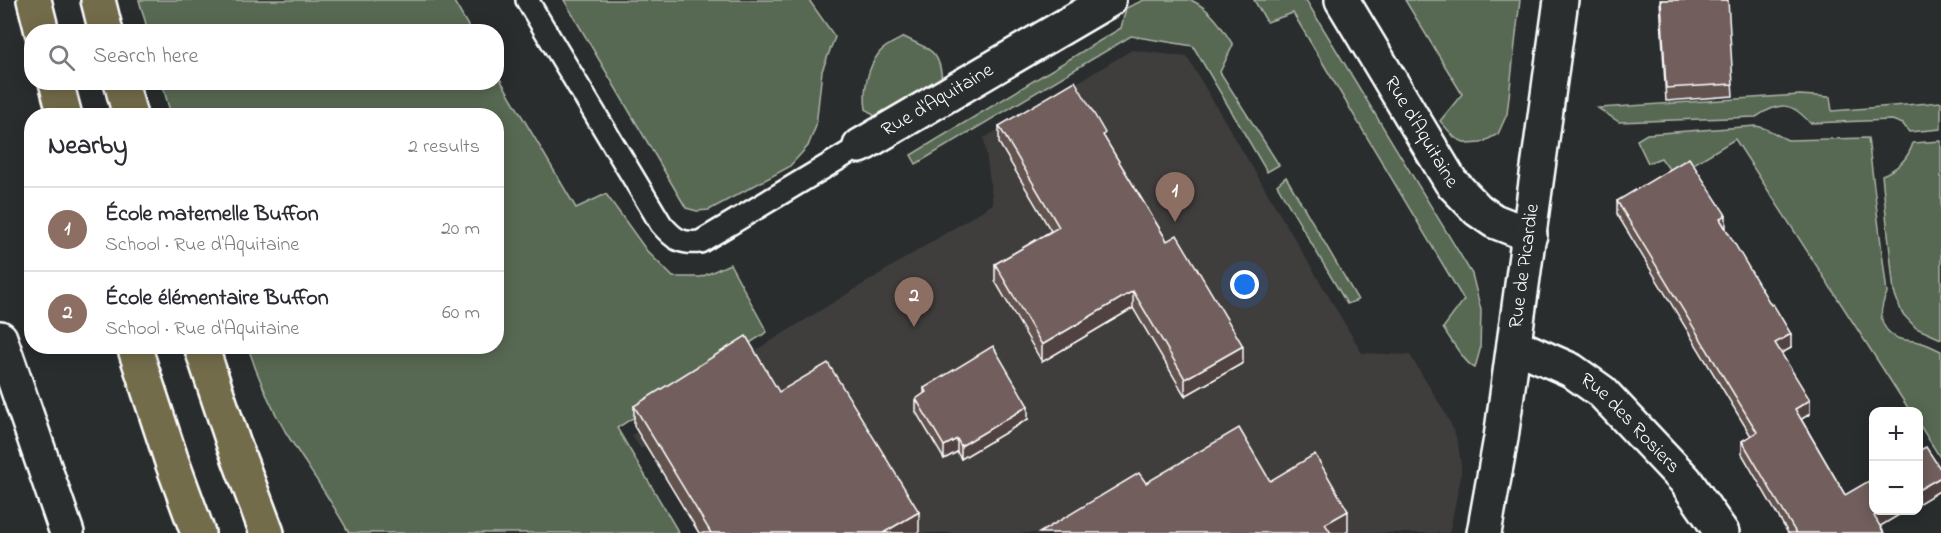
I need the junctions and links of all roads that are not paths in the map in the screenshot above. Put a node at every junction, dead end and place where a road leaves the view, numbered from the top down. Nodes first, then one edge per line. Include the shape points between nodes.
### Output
1 (34, 0) edge
2 (98, 0) edge
3 (527, 0) edge
4 (1109, 0) edge
5 (1342, 0) edge
6 (1561, 0) edge
7 (40, 24) edge
8 (104, 24) edge
9 (58, 90) edge
10 (123, 90) edge
11 (63, 108) edge
12 (128, 108) edge
13 (860, 146) joint
14 (1530, 235) junction
15 (0, 338) edge
16 (1514, 345) junction
17 (137, 354) edge
18 (204, 354) edge
19 (67, 533) edge
20 (198, 533) edge
21 (267, 533) edge
22 (1484, 533) edge
23 (1722, 533) edge

1 - 7 main road
2 - 8 main road
3 - 13 lane via 661,224 680,242 700,242
4 - 13 street, Rue d'Aquitaine
5 - 14 street, Rue d'Aquitaine via 1450,182 1494,222
6 - 14 street, Rue de Picardie
9 - 11 main road
10 - 12 main road
14 - 16 street, Rue de Picardie
15 - 19 street
16 - 22 street, Rue de Picardie
16 - 23 street, Rue des Rosiers via 1571,370 1602,392 1685,480
17 - 20 main road
18 - 21 main road

